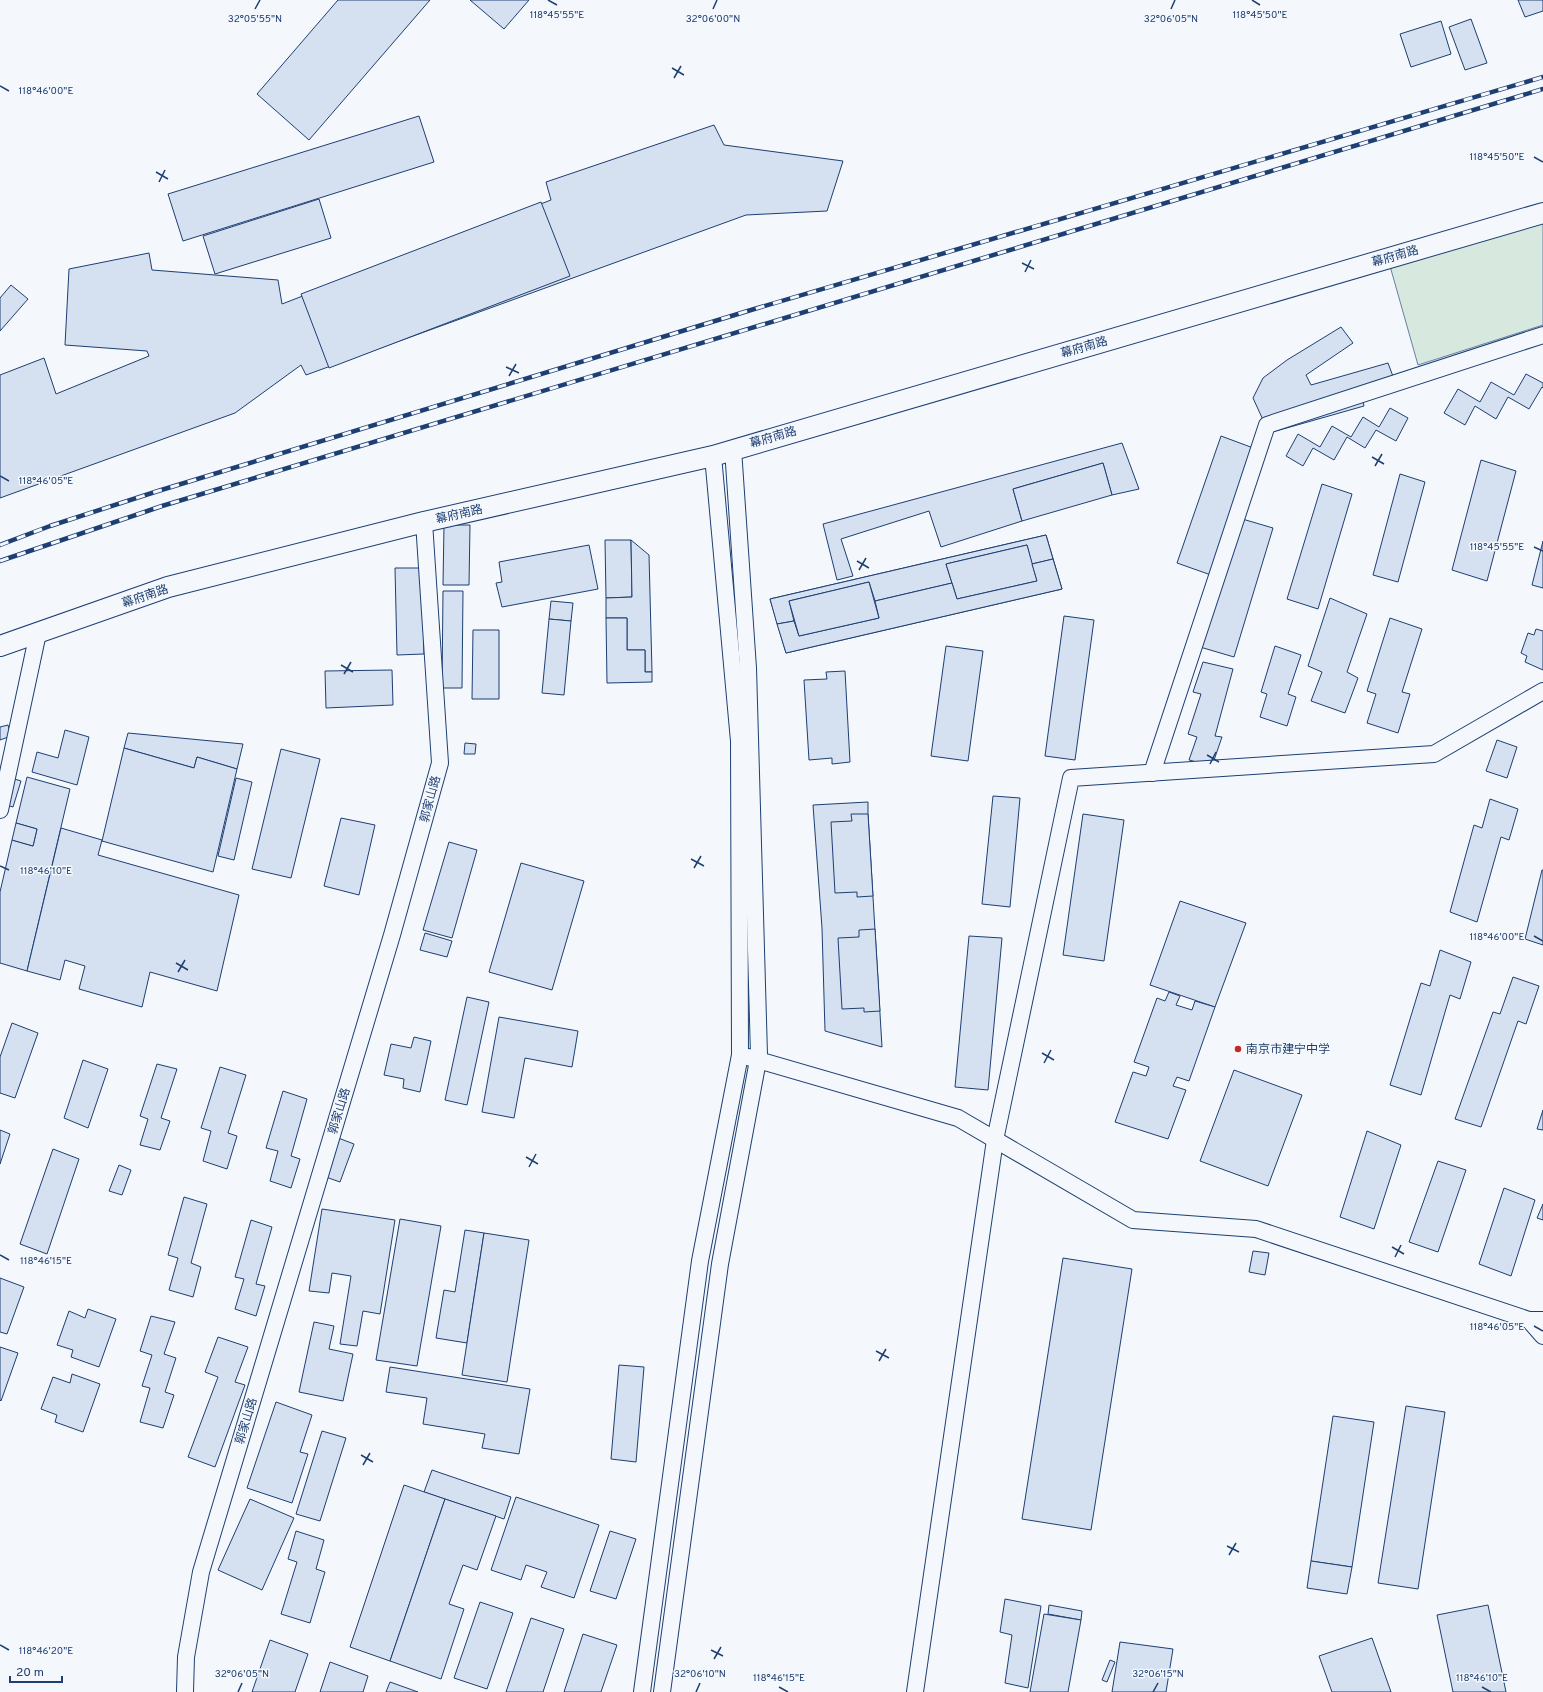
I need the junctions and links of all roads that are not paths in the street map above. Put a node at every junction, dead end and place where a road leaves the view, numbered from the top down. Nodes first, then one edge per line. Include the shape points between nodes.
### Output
1 (1543, 213) edge
2 (1543, 334) edge
3 (734, 449) junction
4 (713, 456) junction
5 (424, 522) junction
6 (38, 633) junction
7 (0, 646) edge
8 (1543, 691) edge
9 (1152, 773) junction
10 (0, 810) edge
11 (740, 1055) junction
12 (995, 1140) junction
13 (1536, 1320) edge
14 (1543, 1336) edge
15 (185, 1692) edge
16 (642, 1692) edge
17 (662, 1692) edge
18 (915, 1692) edge

1 - 3 street, 幕府南路
2 - 9 street via 1267,425
3 - 4 street, 幕府南路
3 - 17 street via 748,668 759,1055 720,1264
4 - 5 street, 幕府南路
4 - 11 street via 739,740
5 - 6 street, 幕府南路 via 168,587
5 - 15 street, 郭家山路 via 440,763 390,943 201,1572 186,1657
6 - 7 street, 幕府南路
6 - 10 street
8 - 9 street via 1434,754
9 - 12 street via 1071,778
11 - 12 street via 958,1118
11 - 16 street via 700,1261
12 - 13 street via 1133,1220 1256,1229
12 - 18 street
13 - 14 street

